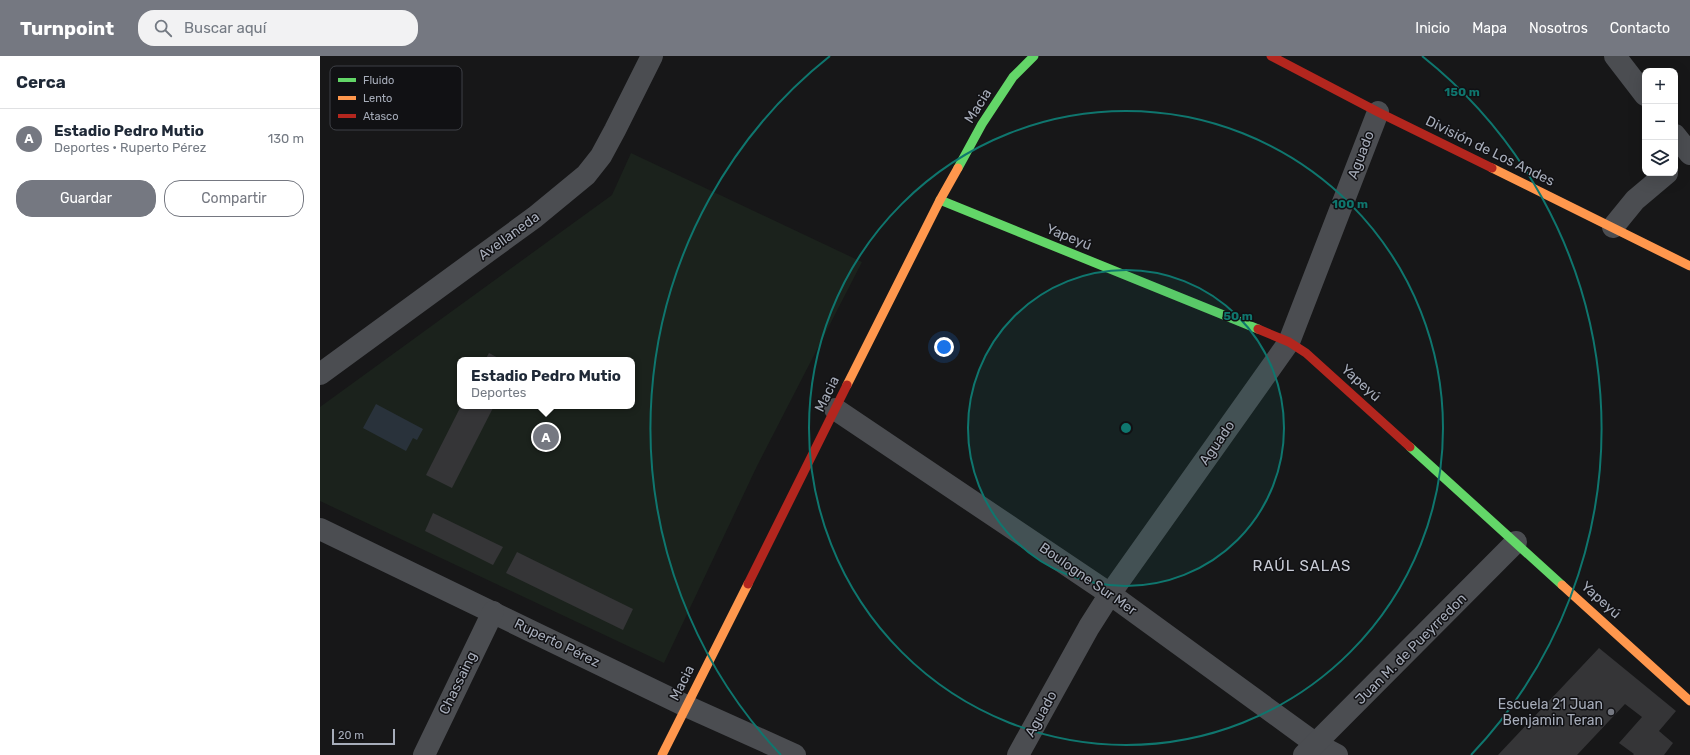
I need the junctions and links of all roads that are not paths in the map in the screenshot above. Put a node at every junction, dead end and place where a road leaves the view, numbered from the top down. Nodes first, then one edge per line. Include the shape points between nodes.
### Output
1 (652, 56) edge
2 (1034, 56) edge
3 (1615, 56) edge
4 (1277, 57) edge
5 (1642, 91) edge
6 (1378, 112) junction
7 (1678, 139) edge
8 (1690, 154) edge
9 (1678, 164) edge
10 (1663, 176) edge
11 (940, 200) junction
12 (1613, 227) junction
13 (1690, 266) edge
14 (1289, 342) junction
15 (320, 374) edge
16 (835, 409) junction
17 (321, 533) edge
18 (1516, 542) junction
19 (1110, 594) junction
20 (493, 612) junction
21 (1690, 701) edge
22 (686, 706) junction
23 (1310, 749) edge
24 (424, 755) edge
25 (662, 755) edge
26 (795, 755) edge
27 (1018, 755) edge
28 (1337, 755) edge

1 - 15 street, Avellaneda via 601,156 586,175 535,217
2 - 11 street, Macia via 1013,77 982,124
3 - 5 street
4 - 6 street, División de Los Andes
6 - 12 street, División de Los Andes
6 - 14 street, Aguado
7 - 8 street
8 - 9 street
10 - 12 street via 1635,200
11 - 14 street, Yapeyú
11 - 16 street, Macia
12 - 13 street, División de Los Andes
14 - 18 street, Yapeyú via 1317,362
14 - 19 street, Aguado
16 - 19 street, Boulogne Sur Mer
16 - 22 street, Macia
17 - 20 street, Ruperto Pérez
18 - 21 street, Yapeyú
18 - 23 street, Juan M. de Pueyrredon
19 - 23 street, Boulogne Sur Mer
19 - 27 street, Aguado
20 - 22 street, Ruperto Pérez
20 - 24 street, Chassaing
22 - 25 street, Macia
22 - 26 street, Ruperto Pérez
23 - 28 street, Boulogne Sur Mer

